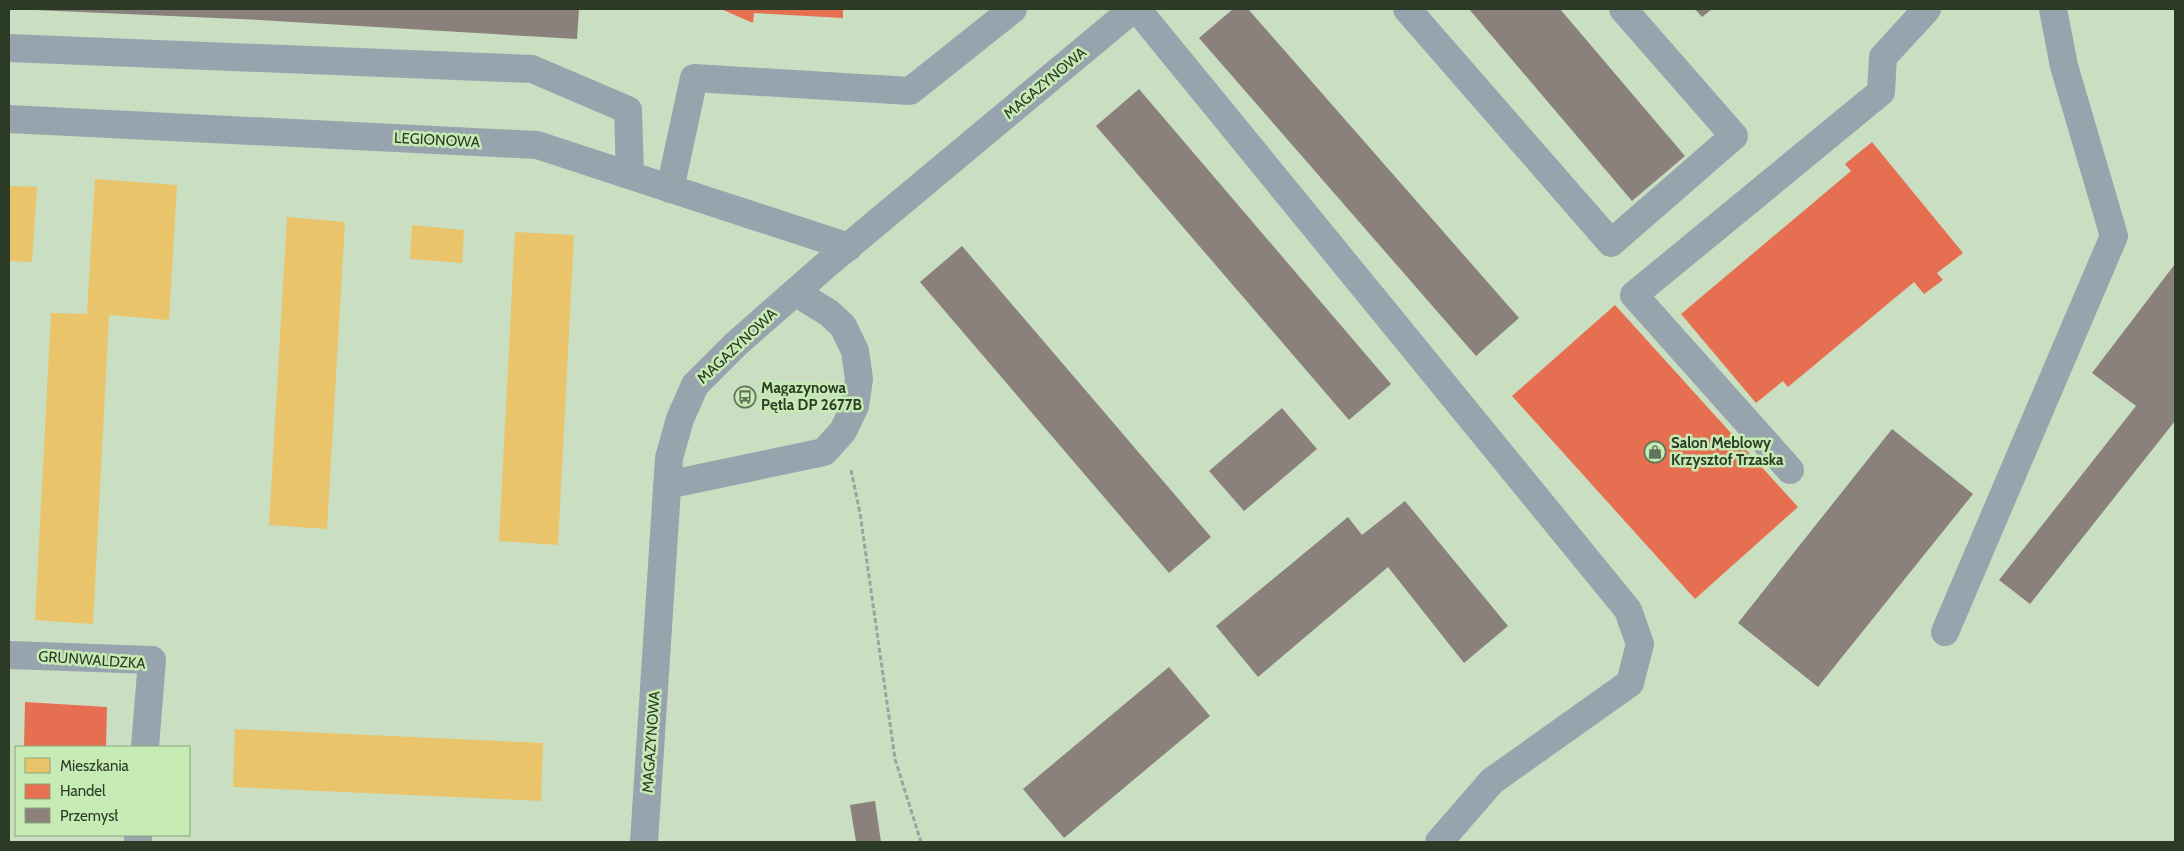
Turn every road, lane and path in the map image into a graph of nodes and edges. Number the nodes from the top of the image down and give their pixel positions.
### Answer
1 (1013, 9) edge
2 (1133, 9) edge
3 (1137, 9) edge
4 (1407, 9) edge
5 (1623, 9) edge
6 (1927, 9) edge
7 (2054, 9) edge
8 (9, 48) edge
9 (9, 119) edge
10 (630, 175) junction
11 (670, 189) junction
12 (849, 248) junction
13 (795, 292) junction
14 (843, 431) junction
15 (1790, 470) dead end
16 (667, 485) junction
17 (1945, 632) dead end
18 (9, 654) edge
19 (145, 746) edge
20 (644, 842) edge
21 (921, 842) edge
22 (1439, 842) edge

1 - 11 street
2 - 12 street, MAGAZYNOWA
3 - 22 street
4 - 5 street
6 - 15 street
7 - 17 street
8 - 10 street
9 - 10 street, LEGIONOWA
10 - 11 street, LEGIONOWA
11 - 12 street, LEGIONOWA
12 - 13 street, MAGAZYNOWA
13 - 14 street
13 - 16 street, MAGAZYNOWA
14 - 16 street
14 - 21 path
16 - 20 street, MAGAZYNOWA
18 - 19 street, GRUNWALDZKA

